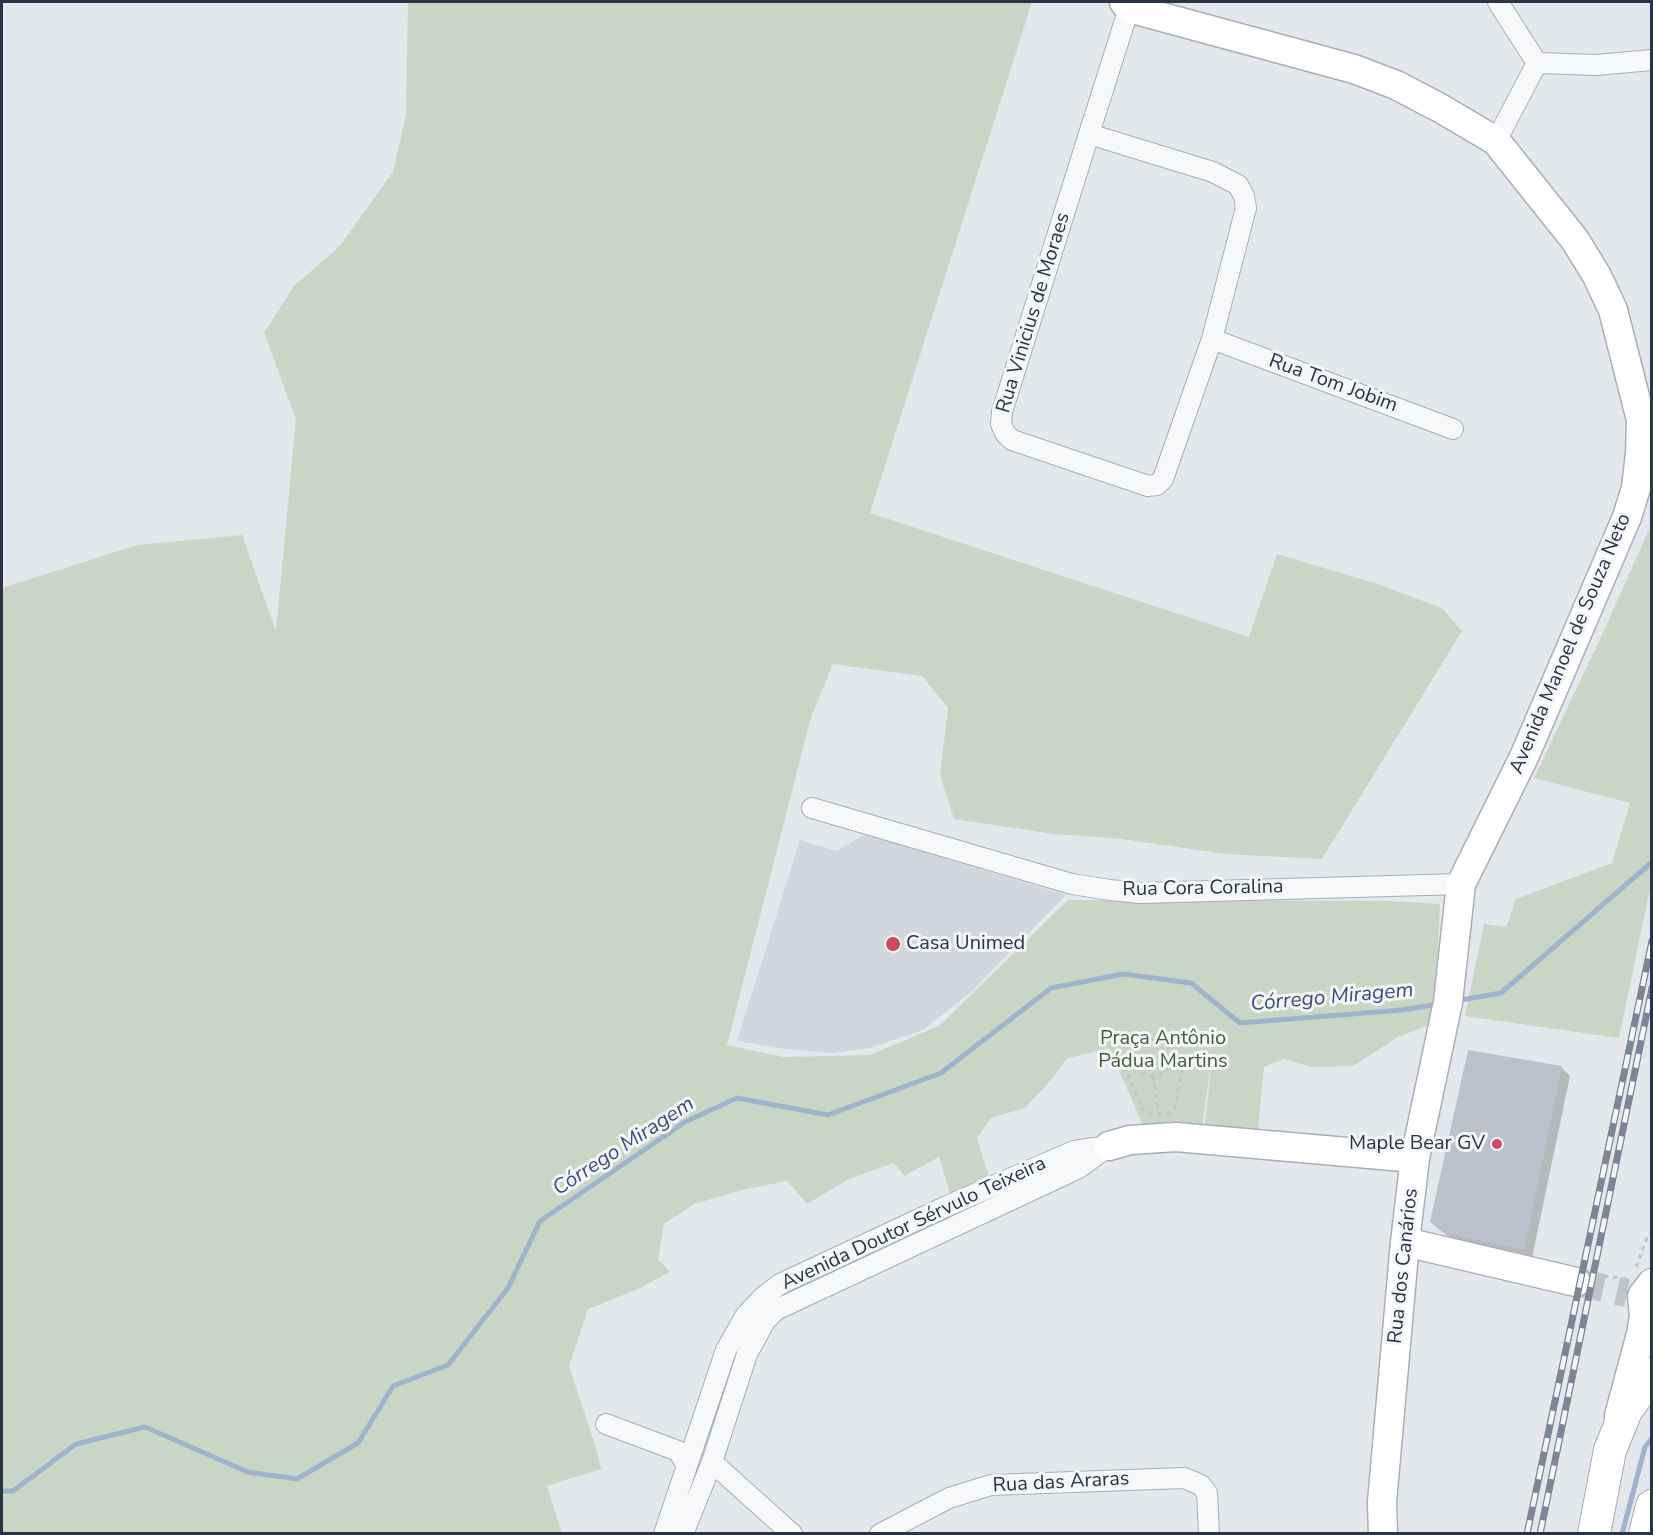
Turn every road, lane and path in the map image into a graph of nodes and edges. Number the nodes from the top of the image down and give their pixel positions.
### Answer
1 (1498, 2) edge
2 (1126, 5) edge
3 (1652, 60) edge
4 (1537, 63) junction
5 (1089, 134) junction
6 (1496, 141) junction
7 (1212, 339) junction
8 (1453, 429) dead end
9 (812, 808) dead end
10 (1461, 884) junction
11 (1448, 1002) joint
12 (1136, 1062) junction
13 (1170, 1063) junction
14 (1153, 1076) junction
15 (1161, 1126) junction
16 (1109, 1146) joint
17 (1415, 1158) junction
18 (1652, 1231) edge
19 (1405, 1242) junction
20 (1604, 1276) dead end
21 (1576, 1282) tunnel mouth
22 (1640, 1291) edge
23 (758, 1316) junction
24 (1652, 1374) edge
25 (606, 1424) dead end
26 (1610, 1450) junction
27 (686, 1454) junction
28 (712, 1462) junction
29 (1652, 1506) edge
30 (664, 1533) edge
31 (683, 1533) edge
32 (792, 1533) edge
33 (880, 1533) edge
34 (1209, 1533) edge
35 (1383, 1533) edge
36 (1594, 1533) edge
37 (1645, 1533) edge

1 - 4 street
2 - 5 street, Rua Vinicius de Moraes
2 - 6 street, Avenida Manoel de Souza Neto
3 - 4 street
4 - 6 street
5 - 7 street, Rua Vinicius de Moraes
5 - 7 street, Rua Vinicius de Moraes
6 - 10 street, Avenida Manoel de Souza Neto
7 - 8 street, Rua Tom Jobim
9 - 10 street, Rua Cora Coralina
10 - 11 street, Avenida Manoel de Souza Neto
11 - 17 street, Rua dos Canários
12 - 13 path
12 - 14 path
12 - 15 path
13 - 14 path
13 - 15 path
14 - 15 path
15 - 16 street, Avenida Doutor Sérvulo Teixeira
15 - 17 street, Avenida Doutor Sérvulo Teixeira
16 - 23 street, Avenida Doutor Sérvulo Teixeira
17 - 19 street, Rua dos Canários
18 - 20 path
19 - 21 street
19 - 35 street, Rua dos Canários
22 - 26 street
23 - 27 street, Avenida Doutor Sérvulo Teixeira
23 - 28 street, Avenida Doutor Sérvulo Teixeira
24 - 26 main road
25 - 27 street
26 - 36 main road
27 - 30 street, Avenida Doutor Sérvulo Teixeira
28 - 31 street, Avenida Doutor Sérvulo Teixeira
28 - 32 street
29 - 37 main road
33 - 34 street, Rua das Araras

